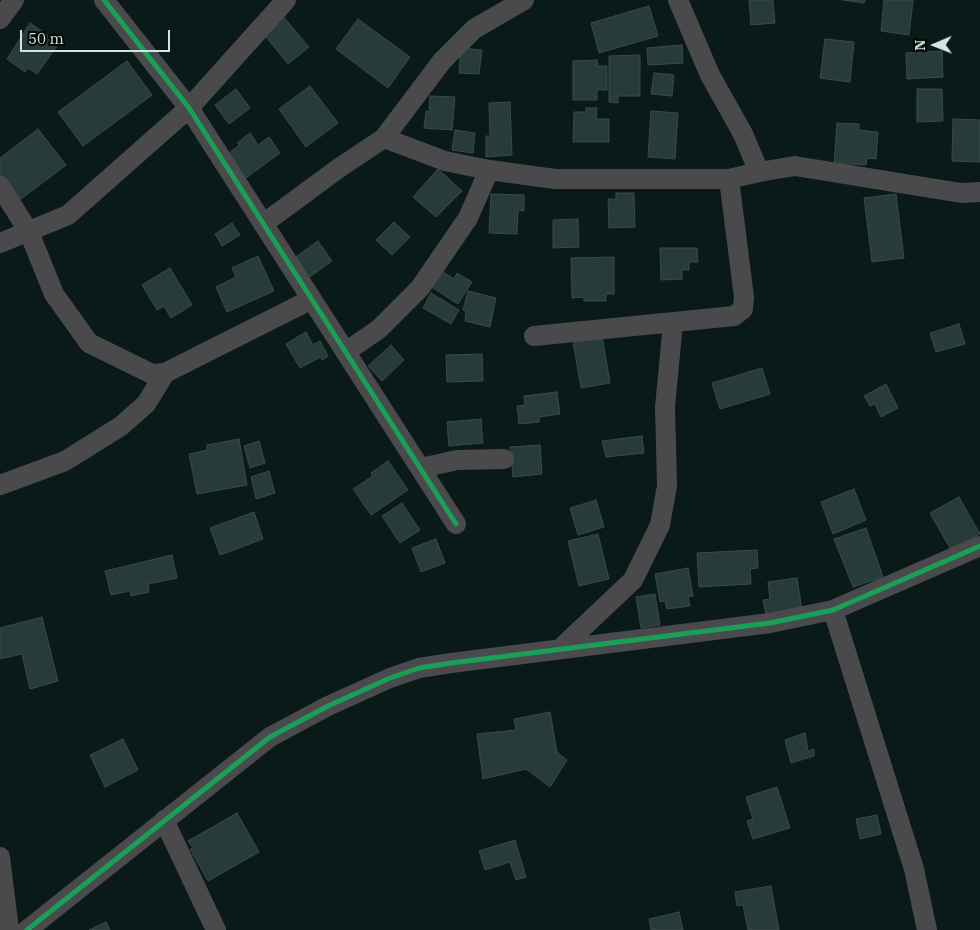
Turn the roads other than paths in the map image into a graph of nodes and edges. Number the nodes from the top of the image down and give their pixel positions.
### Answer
1 (14, 0) edge
2 (104, 0) edge
3 (286, 0) edge
4 (524, 0) edge
5 (678, 0) edge
6 (0, 19) edge
7 (189, 108) junction
8 (384, 138) junction
9 (489, 170) junction
10 (759, 172) junction
11 (729, 179) junction
12 (0, 186) edge
13 (980, 192) edge
14 (263, 224) junction
15 (29, 232) junction
16 (0, 243) edge
17 (312, 299) junction
18 (673, 323) junction
19 (534, 336) dead end
20 (347, 351) junction
21 (165, 373) junction
22 (504, 459) dead end
23 (421, 468) junction
24 (0, 485) edge
25 (456, 524) dead end
26 (980, 546) edge
27 (833, 610) junction
28 (560, 649) junction
29 (164, 820) junction
30 (0, 857) edge
31 (9, 930) edge
32 (27, 930) edge
33 (216, 930) edge
34 (928, 930) edge

1 - 6 street
2 - 7 street
3 - 7 street
4 - 8 street
5 - 10 street
7 - 14 street
7 - 15 street
8 - 9 street
8 - 14 street
9 - 11 street
9 - 20 street
10 - 11 street
10 - 13 street
11 - 18 street
12 - 15 street
14 - 17 street
15 - 16 street
15 - 21 street
17 - 20 street
17 - 21 street
18 - 19 street
18 - 28 street
20 - 23 street
21 - 24 street
22 - 23 street
23 - 25 street
26 - 27 street
27 - 28 street
27 - 34 street
28 - 29 street
29 - 32 street
29 - 33 street
30 - 31 street

